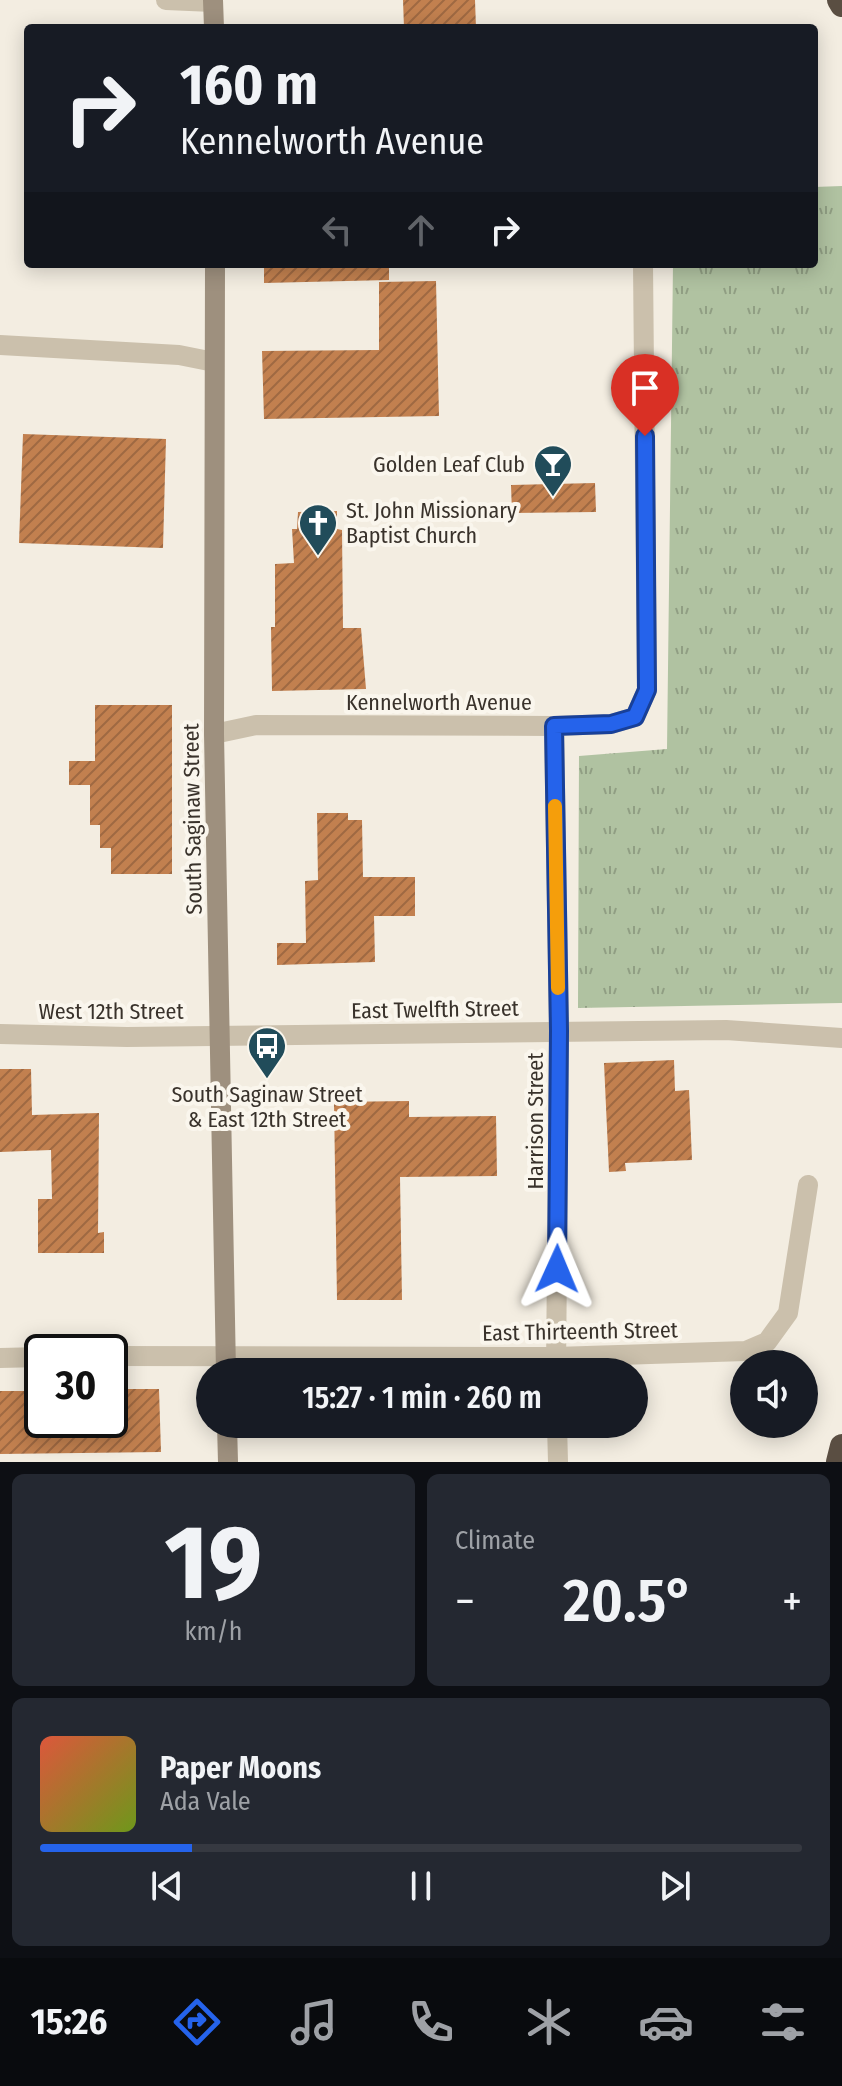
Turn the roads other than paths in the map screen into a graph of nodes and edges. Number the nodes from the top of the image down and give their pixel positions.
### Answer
1 (166, 0) edge
2 (213, 1) edge
3 (214, 24) edge
4 (215, 268) edge
5 (643, 268) edge
6 (0, 345) edge
7 (214, 362) junction
8 (554, 726) junction
9 (214, 734) junction
10 (559, 1031) junction
11 (0, 1034) edge
12 (221, 1035) junction
13 (842, 1038) edge
14 (808, 1185) dead end
15 (24, 1357) edge
16 (128, 1357) edge
17 (0, 1358) edge
18 (226, 1358) edge
19 (555, 1358) edge
20 (643, 1358) edge
21 (196, 1362) edge
22 (227, 1438) edge
23 (557, 1438) edge
24 (842, 1446) edge
25 (228, 1462) edge
26 (558, 1462) edge
27 (838, 1462) edge

1 - 2 street
2 - 3 main road
4 - 7 main road, South Saginaw Street
5 - 8 street, Kennelworth Avenue
6 - 7 street
7 - 9 main road, South Saginaw Street
8 - 9 street, Kennelworth Avenue
8 - 10 street, Harrison Street
9 - 12 main road, South Saginaw Street
10 - 12 street, East Twelfth Street
10 - 13 street, East Twelfth Street
10 - 19 street, Harrison Street
11 - 12 street, West 12th Street
12 - 18 main road, South Saginaw Street
14 - 20 street, East Thirteenth Street
15 - 17 street
16 - 21 street, East Thirteenth Street
22 - 25 main road
23 - 26 street
24 - 27 highway

